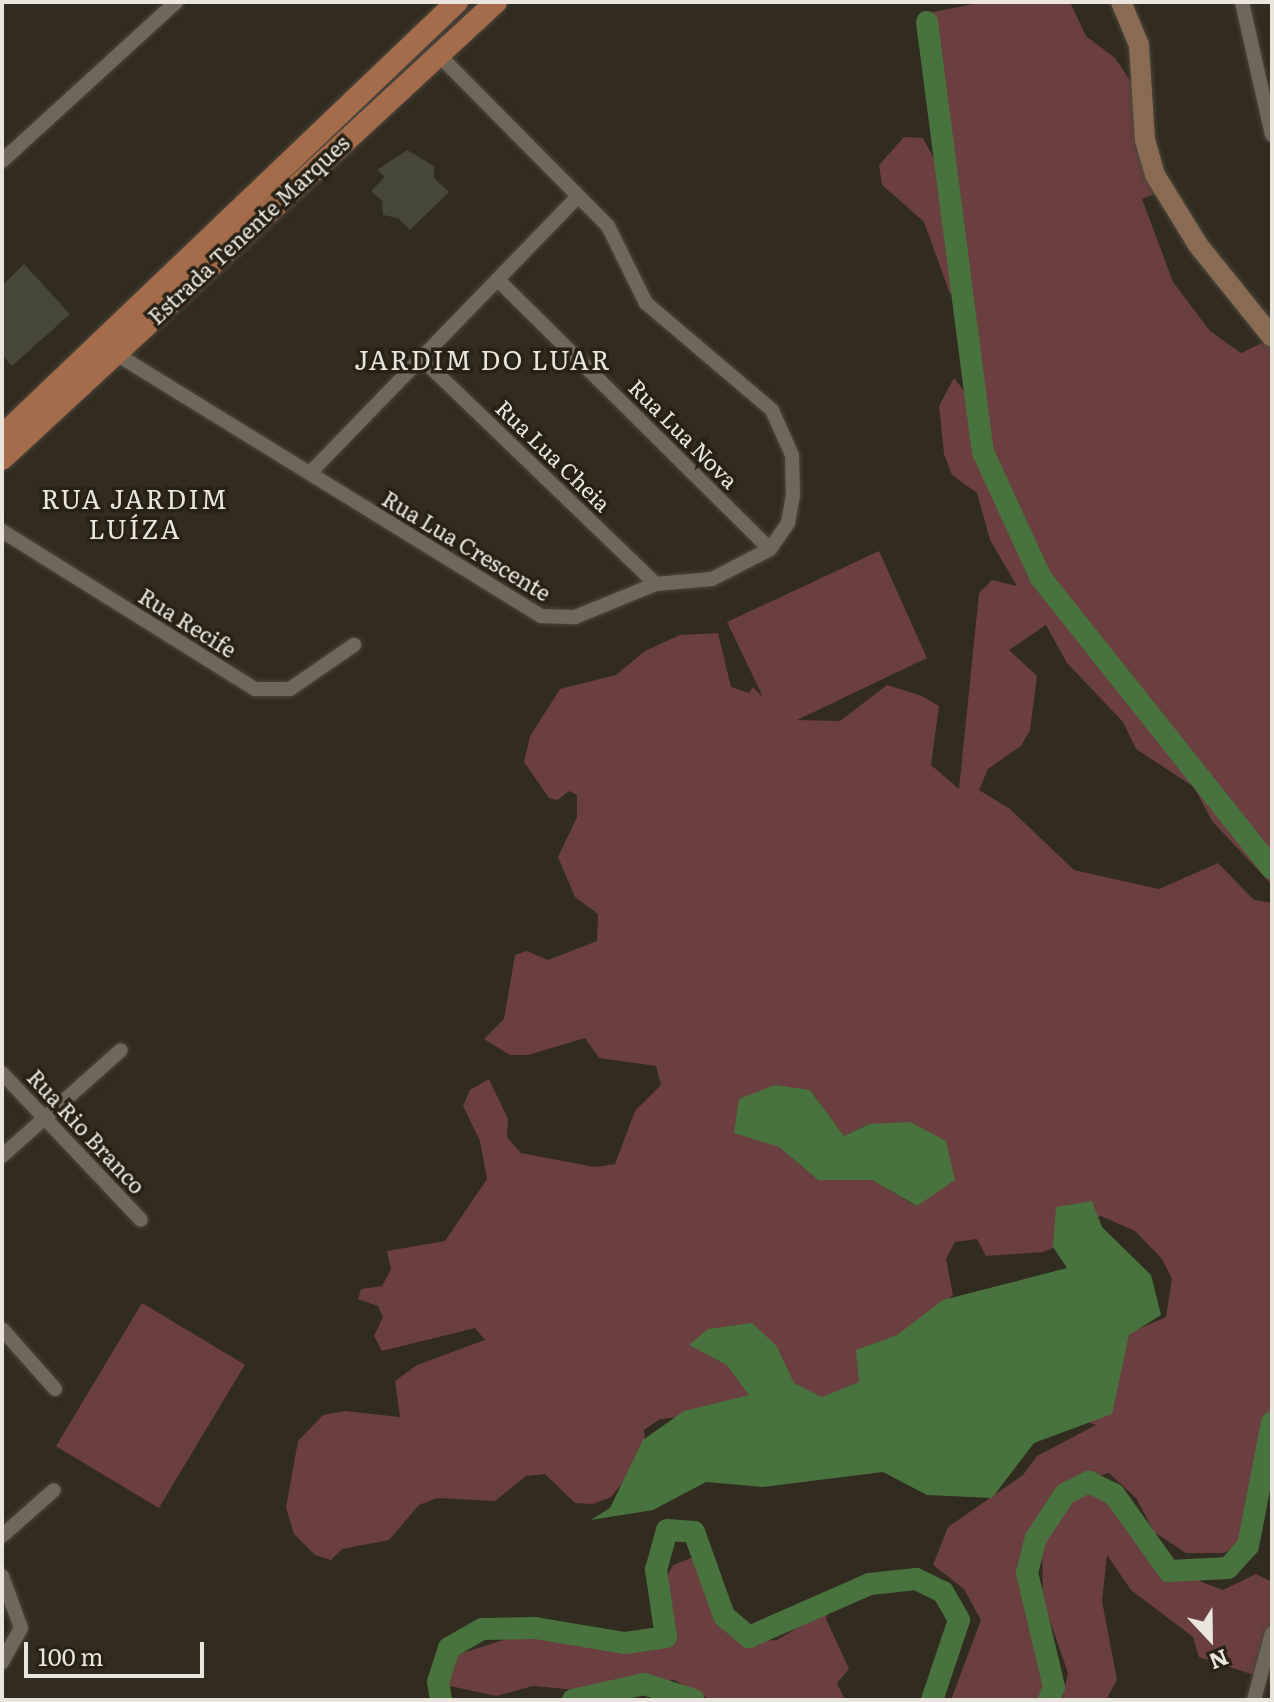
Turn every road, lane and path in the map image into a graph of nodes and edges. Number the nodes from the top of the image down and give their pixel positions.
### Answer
1 (176, 2) edge
2 (457, 2) edge
3 (496, 2) edge
4 (1121, 2) edge
5 (1242, 2) edge
6 (438, 54) junction
7 (1272, 135) edge
8 (2, 161) edge
9 (577, 197) junction
10 (499, 281) junction
11 (1251, 314) junction
12 (1272, 317) edge
13 (1272, 337) edge
14 (113, 352) junction
15 (421, 358) junction
16 (2, 436) edge
17 (2, 459) edge
18 (310, 473) junction
19 (2, 531) edge
20 (770, 549) junction
21 (656, 584) junction
22 (354, 645) dead end
23 (121, 1050) dead end
24 (2, 1073) edge
25 (43, 1117) junction
26 (2, 1156) edge
27 (141, 1220) dead end
28 (2, 1329) edge
29 (55, 1389) dead end
30 (54, 1490) dead end
31 (2, 1536) edge
32 (2, 1576) edge
33 (1272, 1633) edge
34 (2, 1662) edge
35 (1254, 1700) edge

1 - 8 street
2 - 16 main road, Estrada Tenente Marques
3 - 6 main road, Estrada Tenente Marques
4 - 11 street
5 - 7 street
6 - 9 street
6 - 14 main road, Estrada Tenente Marques
9 - 10 street
9 - 20 street
10 - 15 street
10 - 20 street, Rua Lua Nova
11 - 12 street
11 - 13 street
14 - 17 main road, Estrada Tenente Marques
14 - 18 street, Rua Lua Crescente
15 - 18 street
15 - 21 street, Rua Lua Cheia
18 - 21 street, Rua Lua Crescente
19 - 22 street, Rua Recife
20 - 21 street, Rua Lua Crescente
23 - 25 street
24 - 25 street, Rua Rio Branco
25 - 26 street
25 - 27 street, Rua Rio Branco
28 - 29 street
30 - 31 street
32 - 34 street
33 - 35 street

